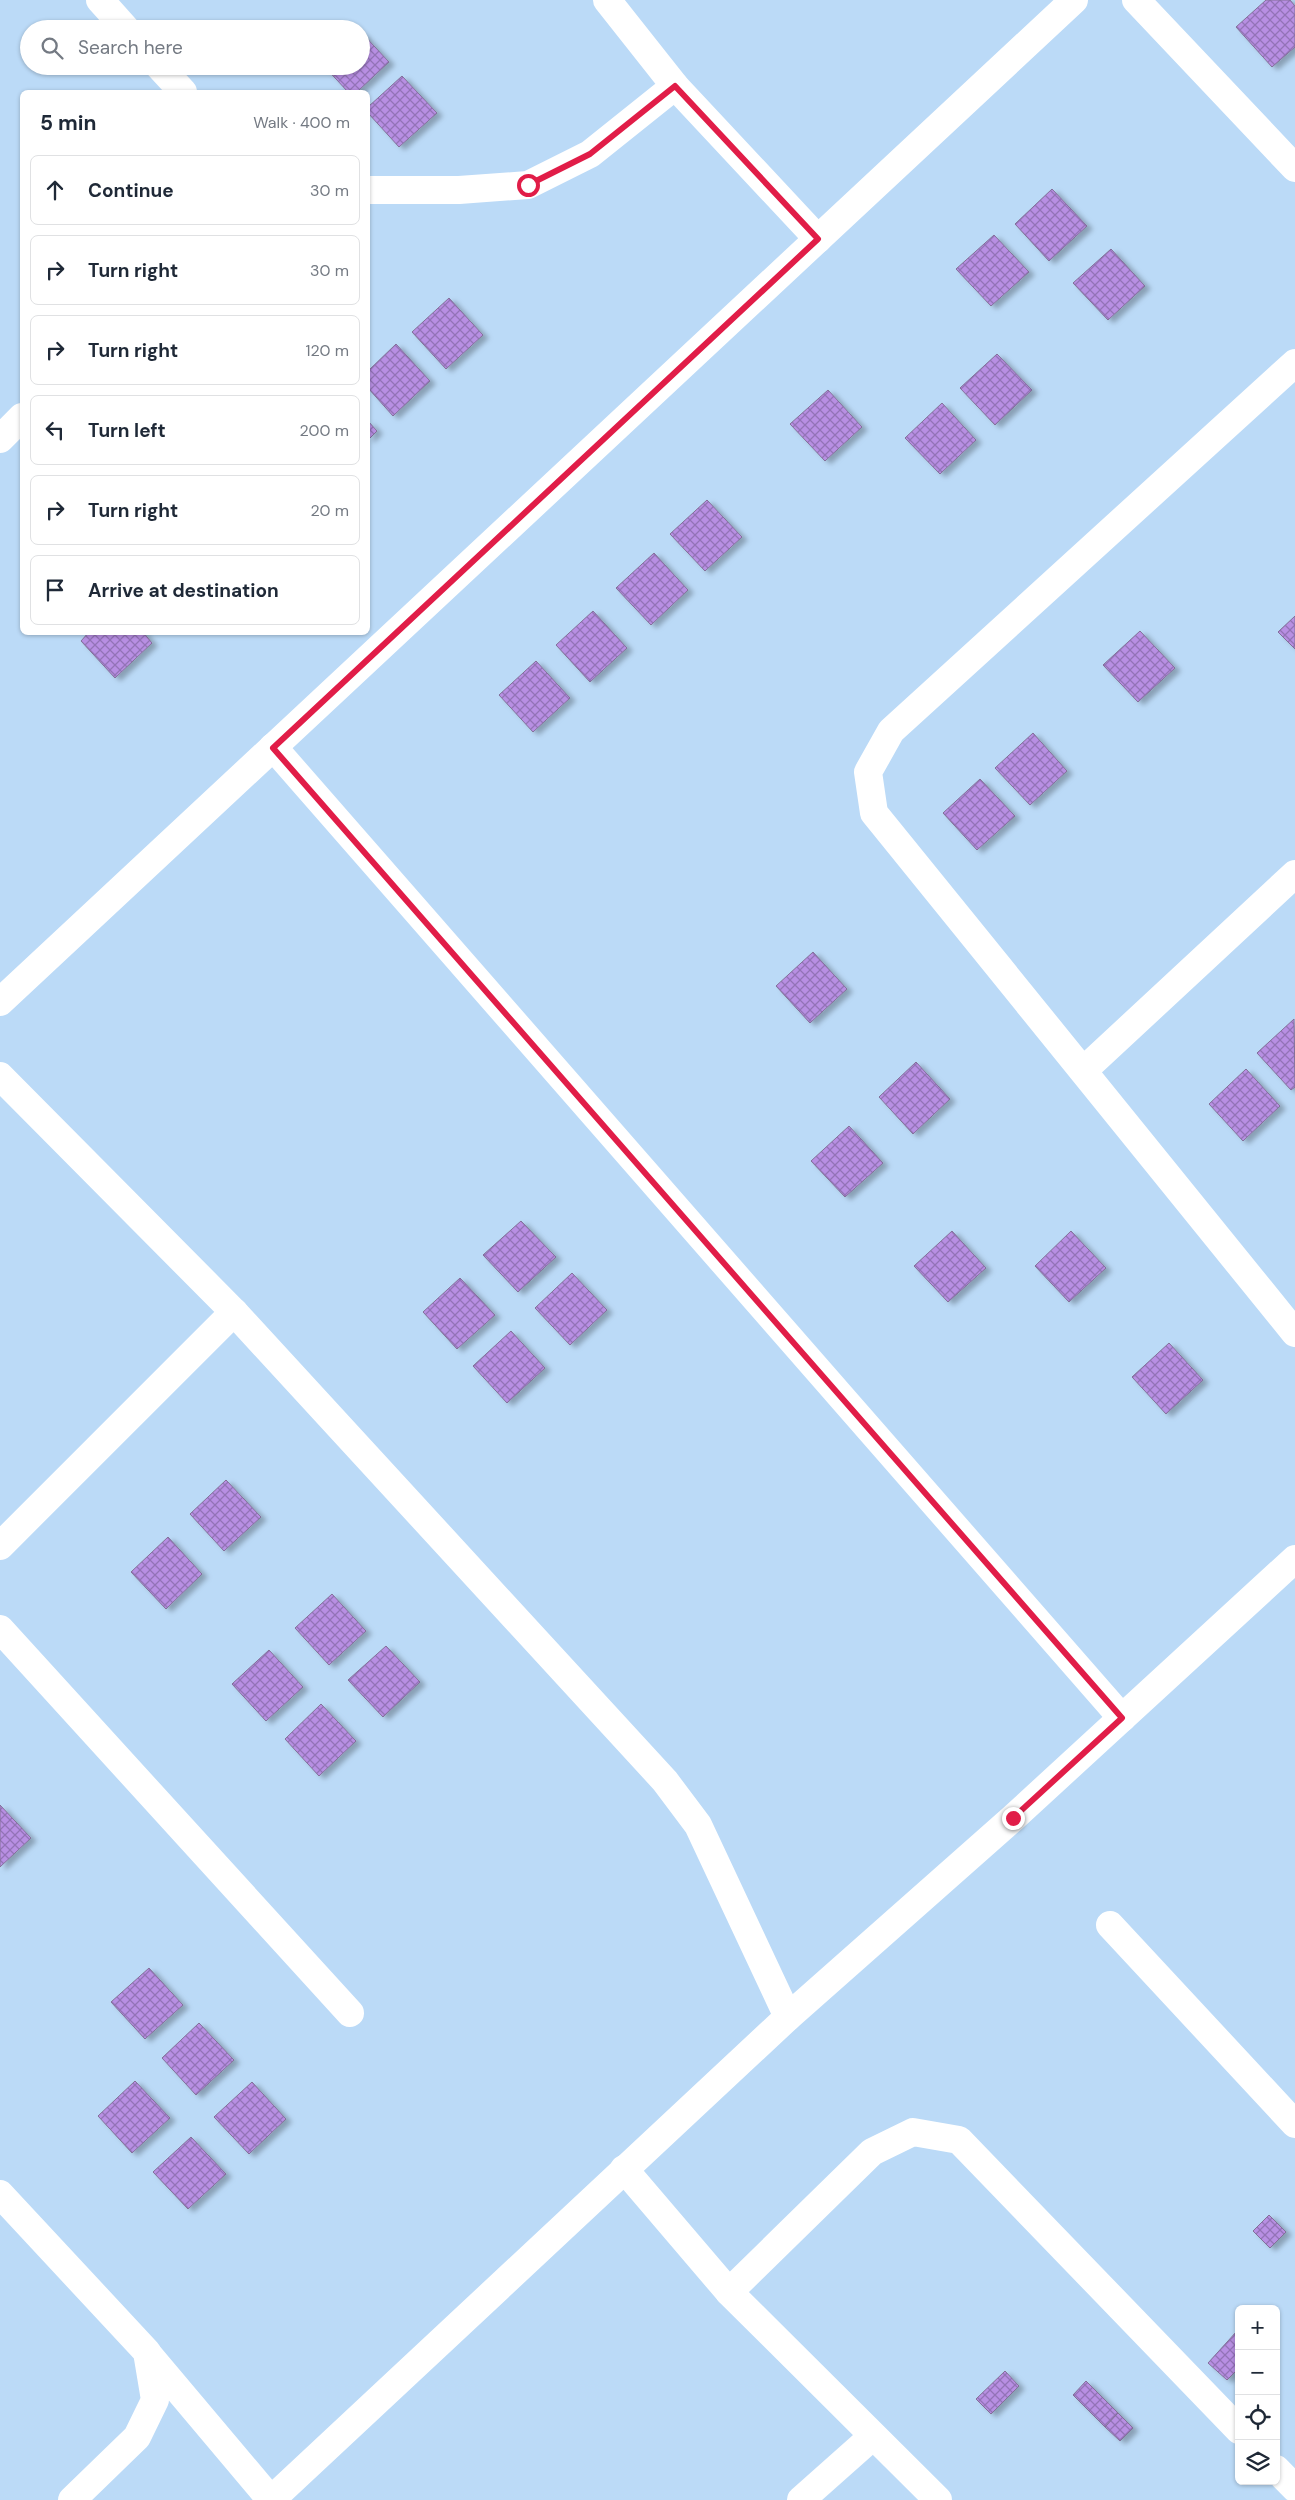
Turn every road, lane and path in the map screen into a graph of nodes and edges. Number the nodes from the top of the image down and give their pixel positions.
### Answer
1 (100, 0) edge
2 (607, 0) edge
3 (1074, 0) edge
4 (1136, 0) edge
5 (118, 20) edge
6 (167, 75) edge
7 (675, 86) junction
8 (181, 90) edge
9 (1295, 168) edge
10 (370, 190) edge
11 (818, 239) junction
12 (1295, 363) edge
13 (20, 418) edge
14 (0, 439) edge
15 (273, 748) junction
16 (1295, 874) edge
17 (0, 1002) edge
18 (1084, 1070) junction
19 (0, 1076) edge
20 (234, 1312) junction
21 (1295, 1333) edge
22 (0, 1546) edge
23 (1295, 1559) edge
24 (0, 1629) edge
25 (1122, 1718) junction
26 (1110, 1925) dead end
27 (350, 2013) dead end
28 (788, 2017) junction
29 (1295, 2124) edge
30 (624, 2169) junction
31 (0, 2194) edge
32 (729, 2292) junction
33 (147, 2352) junction
34 (1235, 2426) edge
35 (873, 2436) junction
36 (1280, 2473) edge
37 (1295, 2488) edge
38 (72, 2500) edge
39 (271, 2500) edge
40 (801, 2500) edge
41 (938, 2500) edge

1 - 5 street
2 - 7 street
3 - 11 street
4 - 9 street
6 - 8 street
7 - 10 street
7 - 11 street
11 - 15 street
12 - 18 street
13 - 14 street
15 - 17 street
15 - 25 street
16 - 18 street
18 - 21 street
19 - 20 street
20 - 22 street
20 - 28 street
23 - 25 street
24 - 27 street
25 - 28 street
26 - 29 street
28 - 30 street
30 - 32 street
30 - 39 street
31 - 33 street
32 - 34 street
32 - 35 street
33 - 38 street
33 - 39 street
35 - 40 street
35 - 41 street
36 - 37 street

